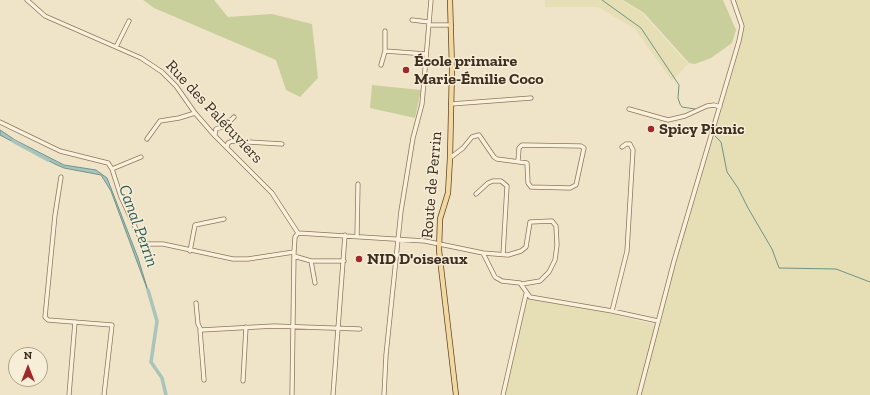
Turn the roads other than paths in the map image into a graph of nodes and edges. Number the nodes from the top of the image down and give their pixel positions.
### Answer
1 (27, 0) edge
2 (431, 0) edge
3 (450, 0) edge
4 (733, 0) edge
5 (412, 20) dead end
6 (128, 21) dead end
7 (429, 23) junction
8 (451, 25) junction
9 (384, 31) dead end
10 (116, 46) junction
11 (385, 51) junction
12 (426, 54) junction
13 (381, 64) dead end
14 (531, 98) dead end
15 (451, 104) junction
16 (720, 107) junction
17 (629, 109) dead end
18 (195, 113) junction
19 (234, 117) dead end
20 (0, 122) edge
21 (215, 136) junction
22 (147, 139) dead end
23 (282, 144) dead end
24 (227, 147) junction
25 (622, 148) dead end
26 (141, 157) dead end
27 (450, 158) junction
28 (518, 161) junction
29 (112, 169) junction
30 (61, 177) dead end
31 (358, 184) dead end
32 (476, 194) dead end
33 (224, 219) dead end
34 (298, 233) junction
35 (345, 235) junction
36 (357, 236) junction
37 (398, 239) junction
38 (439, 244) junction
39 (190, 251) junction
40 (483, 253) junction
41 (294, 254) junction
42 (503, 255) junction
43 (311, 261) junction
44 (344, 261) junction
45 (315, 283) dead end
46 (522, 284) junction
47 (526, 294) junction
48 (196, 303) dead end
49 (612, 311) junction
50 (658, 321) junction
51 (75, 322) junction
52 (246, 327) junction
53 (292, 327) junction
54 (338, 329) junction
55 (360, 329) dead end
56 (200, 330) junction
57 (204, 380) dead end
58 (243, 381) dead end
59 (69, 395) edge
60 (104, 395) edge
61 (292, 395) edge
62 (333, 395) edge
63 (384, 395) edge
64 (456, 395) edge
65 (503, 395) edge
66 (640, 395) edge

1 - 10 street, Rue des Palétuviers
2 - 7 street
3 - 8 main road, Route de Perrin
4 - 16 street
5 - 7 street
6 - 10 street
7 - 8 street
7 - 12 street
8 - 15 main road, Route de Perrin
9 - 11 street
10 - 18 street, Rue des Palétuviers
11 - 12 street
11 - 13 street
12 - 37 street
14 - 15 street
15 - 27 main road, Route de Perrin
16 - 17 street
16 - 50 street
18 - 21 street, Rue des Palétuviers
18 - 22 street
19 - 21 street
20 - 29 street
21 - 24 street, Rue des Palétuviers
23 - 24 street
24 - 34 street, Rue des Palétuviers
25 - 49 street
26 - 29 street
27 - 28 street
27 - 38 main road, Route de Perrin
28 - 28 street
29 - 39 street
30 - 51 street
31 - 36 street
32 - 42 street
33 - 39 street
34 - 35 street
34 - 41 street
35 - 36 street
35 - 44 street
36 - 37 street
37 - 38 street
37 - 63 street
38 - 40 street
38 - 64 main road, Route de Perrin
39 - 41 street
40 - 42 street
40 - 46 street
41 - 43 street
41 - 53 street
42 - 46 street
43 - 44 street
43 - 45 street
44 - 54 street
46 - 47 street
47 - 49 street
47 - 65 street
48 - 56 street
49 - 50 street
50 - 66 street
51 - 59 street
51 - 60 street
52 - 53 street
52 - 56 street
52 - 58 street
53 - 54 street
53 - 61 street
54 - 55 street
54 - 62 street
56 - 57 street

